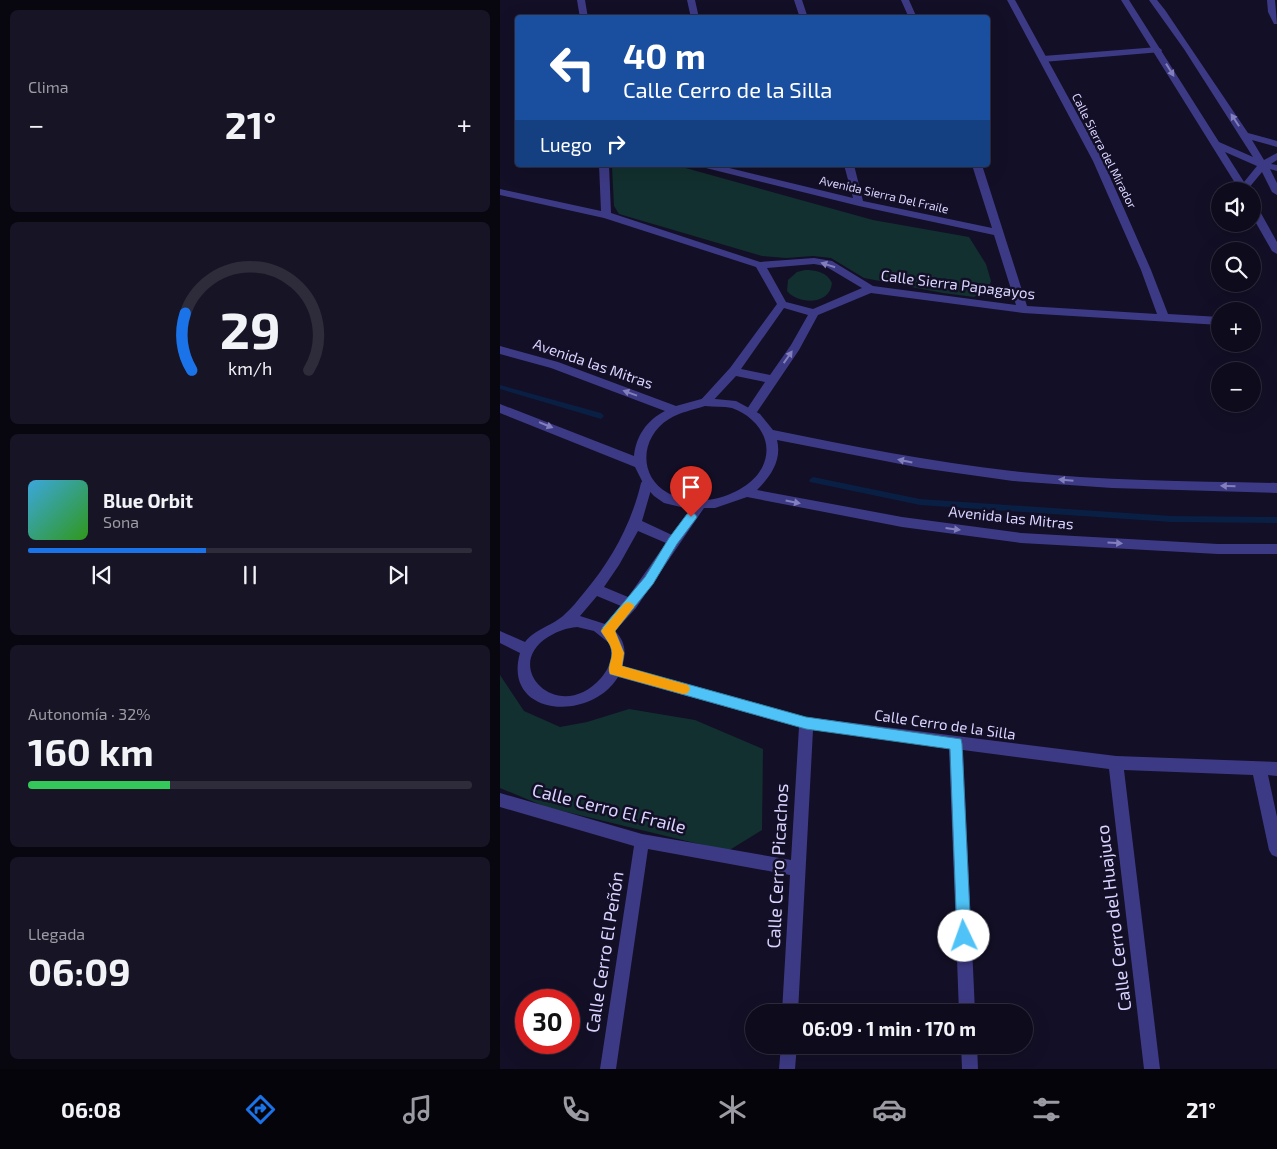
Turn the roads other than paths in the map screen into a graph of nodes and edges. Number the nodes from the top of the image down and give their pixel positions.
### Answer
1 (582, 0) edge
2 (691, 0) edge
3 (798, 0) edge
4 (905, 0) edge
5 (1010, 0) edge
6 (1124, 0) edge
7 (1153, 0) edge
8 (1271, 0) edge
9 (584, 15) edge
10 (695, 15) edge
11 (803, 15) edge
12 (912, 15) edge
13 (1277, 22) edge
14 (1158, 50) junction
15 (1043, 59) junction
16 (1244, 135) junction
17 (1216, 144) junction
18 (1277, 144) edge
19 (1277, 156) edge
20 (1263, 165) junction
21 (604, 167) edge
22 (722, 167) edge
23 (850, 167) edge
24 (978, 167) edge
25 (1277, 168) edge
26 (1239, 182) edge
27 (1250, 182) edge
28 (500, 192) edge
29 (1277, 192) edge
30 (859, 203) junction
31 (606, 215) junction
32 (1261, 222) edge
33 (1000, 233) junction
34 (1277, 251) edge
35 (760, 265) junction
36 (870, 290) junction
37 (782, 304) junction
38 (1023, 309) junction
39 (814, 313) junction
40 (1164, 318) junction
41 (1211, 320) edge
42 (500, 350) edge
43 (734, 371) junction
44 (772, 380) junction
45 (705, 402) junction
46 (500, 408) edge
47 (676, 410) junction
48 (751, 412) junction
49 (771, 434) junction
50 (638, 463) junction
51 (647, 483) junction
52 (1277, 488) edge
53 (745, 492) junction
54 (700, 505) junction
55 (635, 524) junction
56 (673, 541) junction
57 (1277, 549) edge
58 (595, 589) junction
59 (631, 604) junction
60 (566, 622) junction
61 (607, 631) junction
62 (500, 637) edge
63 (528, 650) junction
64 (615, 670) junction
65 (806, 723) junction
66 (956, 744) junction
67 (1116, 763) junction
68 (1259, 769) junction
69 (1277, 769) edge
70 (500, 801) edge
71 (642, 842) junction
72 (1277, 850) edge
73 (797, 869) junction
74 (790, 1004) edge
75 (967, 1004) edge
76 (788, 1054) edge
77 (969, 1054) edge
78 (608, 1069) edge
79 (787, 1069) edge
80 (970, 1069) edge
81 (1152, 1069) edge

1 - 9 street
2 - 10 street
3 - 11 street
4 - 12 street
5 - 15 street, Calle Sierra del Mirador
6 - 14 street
16 -> 7 street
8 - 13 street
14 - 15 street
14 -> 17 street
15 - 40 street, Calle Sierra del Mirador
16 - 18 street
16 - 20 street
17 - 20 street
17 - 26 street
19 - 20 street
20 - 25 street
20 - 27 street
20 - 29 street
21 - 31 street
22 - 30 street, Avenida Sierra Del Fraile
23 - 30 street
24 - 33 street
28 - 31 street, Calle Sierra Papagayos
30 - 33 street, Avenida Sierra Del Fraile
31 - 35 street, Calle Sierra Papagayos
32 - 34 street
33 - 38 street
36 -> 35 street, Calle Sierra Papagayos
35 - 37 street
36 - 38 street, Calle Sierra Papagayos
36 - 39 street
37 - 39 street
37 - 43 street
38 - 40 street, Calle Sierra Papagayos
44 -> 39 street
40 - 41 street, Calle Sierra Papagayos
47 -> 42 street, Avenida las Mitras
43 - 44 street
43 - 45 street
44 - 48 street
45 - 47 street
45 - 48 street
46 -> 50 street
47 - 50 street
48 - 49 street
52 -> 49 street
49 - 53 street
50 - 51 street
51 - 54 street
51 - 55 street
53 - 54 street
53 -> 57 street, Avenida las Mitras
54 - 56 street
55 - 56 street
55 - 58 street
56 - 59 street
58 - 59 street
58 - 60 street
59 - 61 street
60 - 61 street
60 - 63 street
61 - 64 street
62 - 63 street
63 - 64 street
64 - 65 street, Calle Cerro de la Silla
65 - 66 street, Calle Cerro de la Silla
65 - 73 street, Calle Cerro Picachos
66 - 67 street, Calle Cerro de la Silla
66 - 75 street
67 - 68 street, Calle Cerro de la Silla
67 - 81 street, Calle Cerro del Huajuco
68 - 69 street, Calle Cerro de la Silla
68 - 72 street
70 - 71 street, Calle Cerro El Fraile
71 - 73 street, Calle Cerro El Fraile
71 - 78 street, Calle Cerro El Peñón
73 - 74 street, Calle Cerro Picachos
76 - 79 street
77 - 80 street

